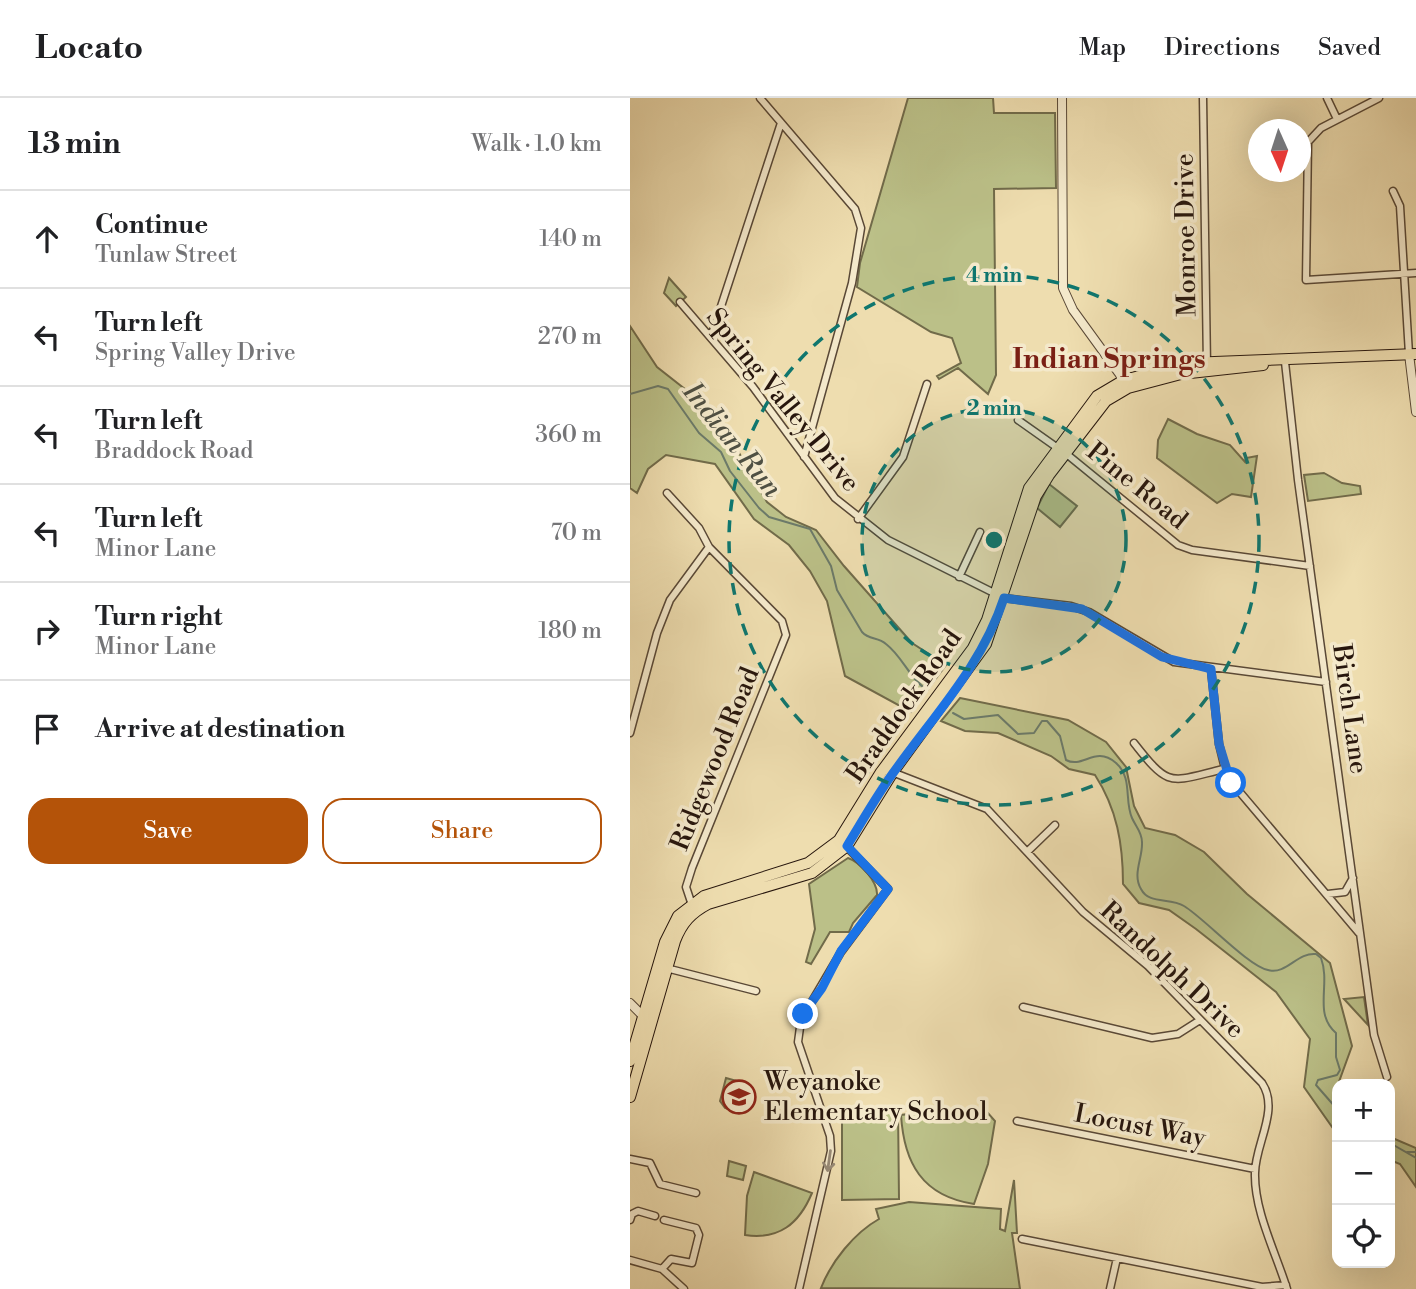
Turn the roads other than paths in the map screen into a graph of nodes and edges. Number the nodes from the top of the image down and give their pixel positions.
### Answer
1 (760, 98) edge
2 (1062, 98) edge
3 (1203, 98) edge
4 (1327, 98) edge
5 (1379, 98) edge
6 (1337, 119) junction
7 (781, 123) junction
8 (1393, 191) dead end
9 (1416, 273) edge
10 (1404, 274) junction
11 (680, 302) dead end
12 (710, 337) junction
13 (1413, 354) edge
14 (1286, 362) junction
15 (1208, 366) junction
16 (927, 384) dead end
17 (1126, 384) junction
18 (1416, 412) edge
19 (1018, 420) dead end
20 (1061, 450) junction
21 (804, 457) junction
22 (667, 493) dead end
23 (858, 519) junction
24 (980, 532) dead end
25 (709, 547) junction
26 (1310, 566) junction
27 (959, 577) junction
28 (999, 596) junction
29 (1211, 669) junction
30 (1326, 682) junction
31 (630, 733) edge
32 (1134, 743) dead end
33 (1224, 769) junction
34 (889, 770) junction
35 (1055, 825) dead end
36 (843, 843) junction
37 (1027, 852) junction
38 (1353, 877) junction
39 (1328, 894) junction
40 (693, 907) junction
41 (1361, 938) junction
42 (663, 967) junction
43 (756, 991) dead end
44 (630, 1003) edge
45 (1023, 1007) dead end
46 (647, 1020) junction
47 (1200, 1020) junction
48 (630, 1061) edge
49 (1387, 1077) dead end
50 (630, 1097) edge
51 (1017, 1121) dead end
52 (630, 1159) edge
53 (1255, 1169) junction
54 (696, 1193) dead end
55 (656, 1216) dead end
56 (630, 1220) edge
57 (664, 1220) dead end
58 (1022, 1239) dead end
59 (1117, 1258) junction
60 (630, 1261) edge
61 (662, 1269) junction
62 (1286, 1287) edge
63 (684, 1289) edge
64 (799, 1289) edge
65 (1110, 1289) edge

1 - 7 street
2 - 17 street
3 - 15 street, Monroe Drive
4 - 6 street
5 - 6 street
6 - 10 street
7 - 12 street
7 - 21 street
8 - 10 street
9 - 10 street
10 - 13 street
11 - 12 street, Spring Valley Drive
12 - 21 street, Spring Valley Drive
13 - 14 main road, Braddock Road
13 - 18 street
14 - 15 main road, Braddock Road
14 - 26 street, Birch Lane
15 - 17 main road, Braddock Road
16 - 23 street
17 - 20 main road, Braddock Road
19 - 20 street, Pine Road
20 - 26 street, Pine Road
20 - 28 main road, Braddock Road
21 - 23 street, Spring Valley Drive
22 - 25 street
23 - 27 street, Spring Valley Drive
24 - 27 street
25 - 31 street
25 - 40 street, Ridgewood Road
26 - 30 street, Birch Lane
27 - 28 street, Spring Valley Drive
28 - 29 street, Spring Valley Drive
28 - 34 main road, Braddock Road
29 - 30 street, Spring Valley Drive
29 - 33 street
30 - 38 street, Birch Lane
32 - 33 street
33 - 39 street
34 - 36 main road, Braddock Road
34 - 37 street, Randolph Drive
35 - 37 street
36 - 40 main road, Braddock Road
36 -> 64 street
37 - 47 street, Randolph Drive
38 - 39 street
38 - 41 street, Birch Lane
39 - 41 street
40 - 42 main road
41 - 49 street, Birch Lane
42 - 43 street
42 - 46 main road
44 - 46 street
45 - 47 street
46 - 48 main road
46 - 50 main road
47 - 53 street, Randolph Drive
51 - 53 street, Locust Way
52 - 54 street
53 - 62 street, Randolph Drive
55 - 56 street
57 - 61 street
58 - 59 street
59 - 62 street
59 - 65 street
60 - 61 street
61 - 63 street

